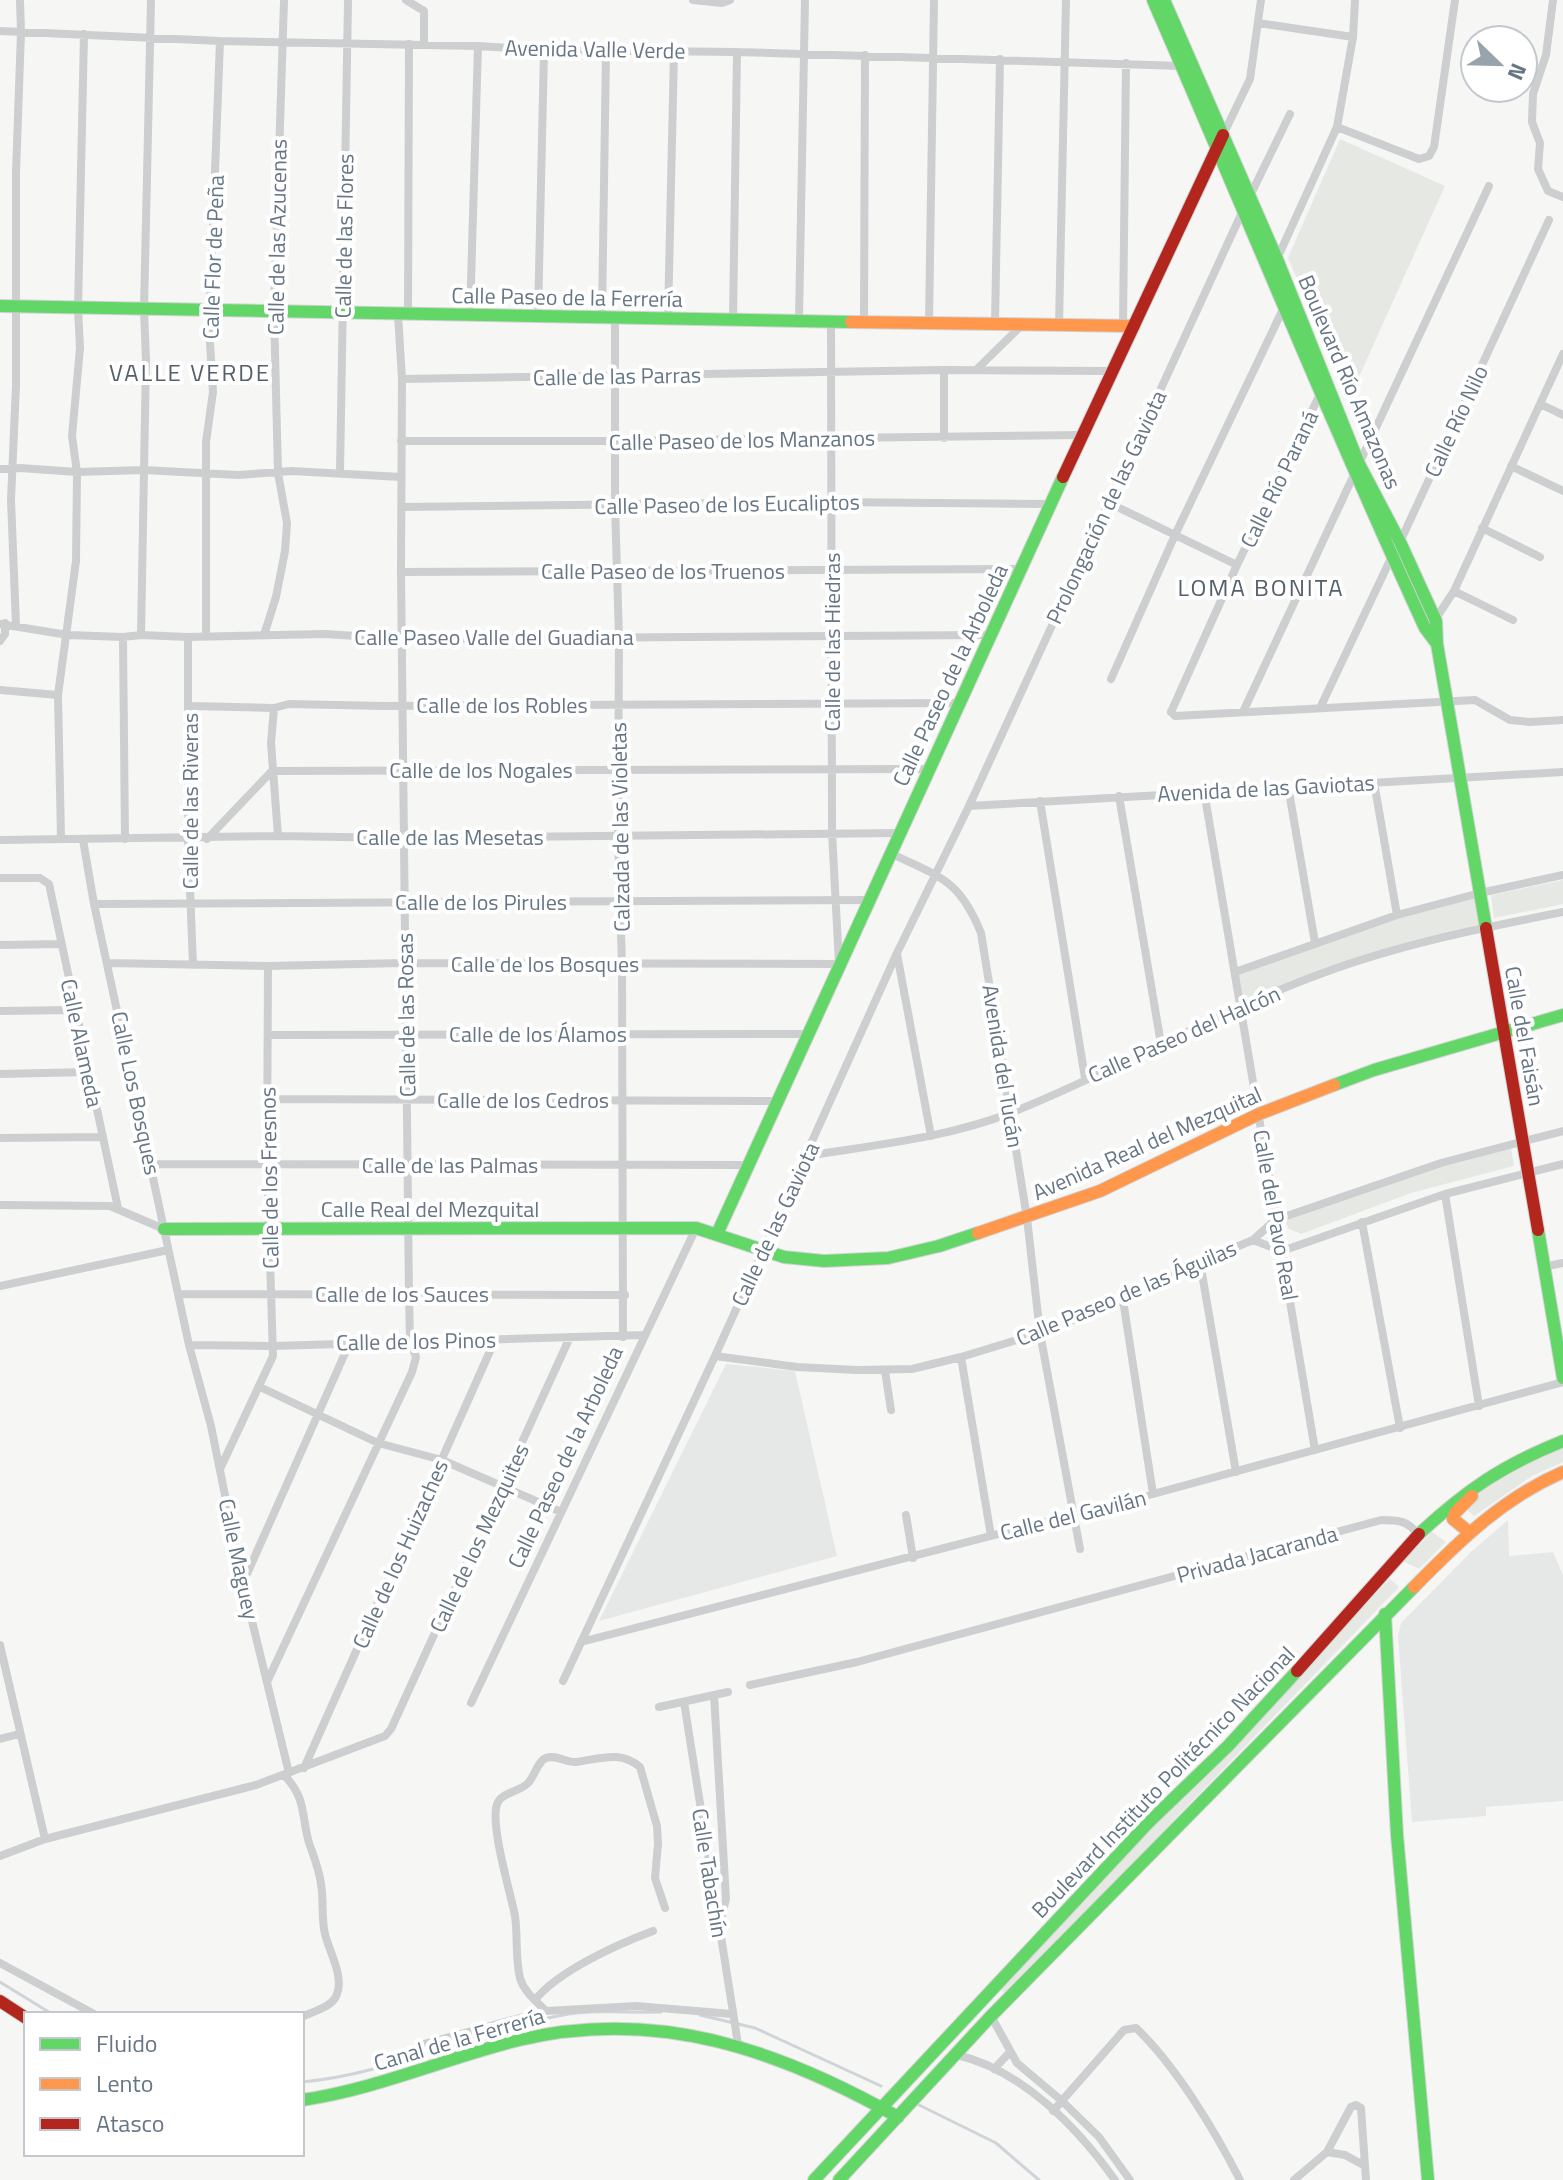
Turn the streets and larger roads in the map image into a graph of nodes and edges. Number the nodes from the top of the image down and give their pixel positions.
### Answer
1 (20, 0) edge
2 (151, 0) edge
3 (284, 0) edge
4 (348, 0) edge
5 (406, 0) edge
6 (693, 0) edge
7 (805, 0) edge
8 (934, 0) edge
9 (1066, 0) edge
10 (1153, 0) edge
11 (1164, 0) edge
12 (1261, 0) edge
13 (1355, 0) edge
14 (1455, 0) edge
15 (1553, 0) edge
16 (729, 1) edge
17 (1258, 23) junction
18 (0, 31) edge
19 (21, 32) junction
20 (84, 34) junction
21 (1353, 37) junction
22 (150, 38) junction
23 (220, 41) junction
24 (283, 42) junction
25 (347, 42) junction
26 (409, 44) junction
27 (424, 45) junction
28 (478, 46) junction
29 (544, 50) junction
30 (606, 51) junction
31 (674, 51) junction
32 (737, 52) junction
33 (803, 54) junction
34 (865, 55) junction
35 (934, 57) junction
36 (1000, 59) junction
37 (1065, 61) junction
38 (1126, 63) junction
39 (1186, 66) junction
40 (1290, 114) dead end
41 (1337, 127) junction
42 (1223, 135) junction
43 (1218, 148) junction
44 (1489, 186) dead end
45 (1250, 197) junction
46 (1563, 197) edge
47 (1244, 209) junction
48 (1549, 220) dead end
49 (1277, 259) junction
50 (1287, 299) junction
51 (0, 306) edge
52 (16, 306) junction
53 (78, 309) junction
54 (144, 310) junction
55 (210, 311) junction
56 (274, 312) junction
57 (341, 314) junction
58 (403, 315) junction
59 (470, 316) junction
60 (538, 316) junction
61 (608, 317) junction
62 (668, 318) junction
63 (733, 319) junction
64 (799, 319) junction
65 (831, 320) junction
66 (864, 321) junction
67 (929, 323) junction
68 (995, 324) junction
69 (1024, 324) junction
70 (1059, 325) junction
71 (1129, 326) junction
72 (1563, 354) edge
73 (944, 370) junction
74 (976, 370) junction
75 (1112, 371) junction
76 (832, 372) junction
77 (616, 376) junction
78 (1326, 376) junction
79 (402, 379) junction
80 (1321, 392) junction
81 (1540, 404) junction
82 (1563, 415) edge
83 (1082, 435) junction
84 (831, 438) junction
85 (944, 438) junction
86 (401, 441) junction
87 (616, 441) junction
88 (1511, 466) junction
89 (0, 469) edge
90 (13, 469) junction
91 (1357, 469) junction
92 (144, 470) junction
93 (77, 472) junction
94 (207, 473) junction
95 (278, 473) junction
96 (340, 473) junction
97 (401, 477) junction
98 (1563, 491) edge
99 (830, 502) junction
100 (1107, 502) junction
101 (1051, 504) junction
102 (615, 505) junction
103 (402, 507) junction
104 (1482, 528) junction
105 (1175, 535) junction
106 (1400, 542) junction
107 (1393, 555) junction
108 (1540, 557) dead end
109 (1237, 565) junction
110 (1020, 569) junction
111 (833, 570) junction
112 (617, 571) junction
113 (401, 572) junction
114 (1454, 591) junction
115 (1513, 620) dead end
116 (3, 624) edge
117 (1430, 624) junction
118 (16, 625) junction
119 (68, 635) junction
120 (141, 635) junction
121 (264, 635) junction
122 (989, 635) junction
123 (206, 636) junction
124 (123, 637) junction
125 (188, 637) junction
126 (833, 637) junction
127 (619, 638) junction
128 (403, 639) junction
129 (0, 641) edge
130 (1111, 679) dead end
131 (0, 690) edge
132 (58, 695) junction
133 (1447, 701) junction
134 (959, 703) junction
135 (618, 704) junction
136 (832, 704) junction
137 (190, 706) junction
138 (404, 706) junction
139 (274, 708) junction
140 (1320, 708) junction
141 (1243, 712) junction
142 (1563, 720) edge
143 (404, 769) junction
144 (833, 769) junction
145 (929, 769) junction
146 (618, 770) junction
147 (272, 771) junction
148 (1563, 772) edge
149 (1460, 777) junction
150 (1374, 782) junction
151 (1288, 786) junction
152 (1204, 791) junction
153 (1119, 796) junction
154 (1040, 801) junction
155 (969, 806) junction
156 (832, 832) junction
157 (900, 833) junction
158 (278, 836) junction
159 (618, 836) junction
160 (188, 838) junction
161 (404, 838) junction
162 (61, 839) junction
163 (125, 839) junction
164 (207, 839) junction
165 (0, 840) edge
166 (83, 840) junction
167 (890, 853) junction
168 (935, 875) junction
169 (1563, 875) edge
170 (0, 878) edge
171 (1480, 893) junction
172 (834, 900) junction
173 (868, 900) junction
174 (619, 901) junction
175 (404, 902) junction
176 (191, 903) junction
177 (94, 904) junction
178 (1563, 912) edge
179 (1397, 915) junction
180 (1486, 927) junction
181 (1315, 943) junction
182 (60, 944) junction
183 (0, 945) edge
184 (897, 953) junction
185 (107, 963) junction
186 (404, 963) junction
187 (839, 964) junction
188 (193, 965) junction
189 (622, 965) junction
190 (268, 966) junction
191 (1235, 972) junction
192 (1240, 1006) junction
193 (75, 1010) junction
194 (0, 1011) edge
195 (1563, 1015) edge
196 (1504, 1032) junction
197 (406, 1034) junction
198 (622, 1034) junction
199 (807, 1034) junction
200 (268, 1035) junction
201 (1161, 1044) junction
202 (88, 1072) junction
203 (0, 1074) edge
204 (1085, 1078) junction
205 (268, 1099) junction
206 (407, 1100) junction
207 (622, 1100) junction
208 (778, 1101) junction
209 (1011, 1113) junction
210 (1259, 1114) junction
211 (1563, 1131) edge
212 (931, 1136) junction
213 (103, 1137) junction
214 (0, 1138) edge
215 (1522, 1140) junction
216 (806, 1156) junction
217 (152, 1164) junction
218 (622, 1164) junction
219 (1563, 1164) edge
220 (267, 1165) junction
221 (748, 1165) junction
222 (408, 1166) junction
223 (1527, 1172) junction
224 (1445, 1194) junction
225 (0, 1205) edge
226 (118, 1208) junction
227 (1027, 1218) junction
228 (1275, 1220) junction
229 (1362, 1222) junction
230 (271, 1228) junction
231 (408, 1228) junction
232 (696, 1228) junction
233 (164, 1229) junction
234 (623, 1229) junction
235 (717, 1234) junction
236 (1253, 1240) junction
237 (168, 1250) junction
238 (1282, 1251) junction
239 (761, 1252) junction
240 (1200, 1262) junction
241 (1563, 1263) edge
242 (1543, 1267) junction
243 (0, 1286) edge
244 (270, 1293) junction
245 (180, 1294) junction
246 (409, 1295) junction
247 (625, 1295) junction
248 (1123, 1300) junction
249 (1040, 1333) junction
250 (643, 1335) junction
251 (570, 1337) junction
252 (623, 1337) junction
253 (495, 1340) junction
254 (410, 1341) junction
255 (350, 1342) junction
256 (189, 1345) junction
257 (273, 1346) junction
258 (715, 1356) junction
259 (961, 1357) junction
260 (885, 1371) junction
261 (1563, 1380) edge
262 (260, 1387) junction
263 (1479, 1406) junction
264 (891, 1410) dead end
265 (319, 1414) junction
266 (1400, 1428) junction
267 (1563, 1441) edge
268 (378, 1443) junction
269 (1315, 1450) junction
270 (442, 1460) junction
271 (220, 1470) junction
272 (1236, 1472) junction
273 (1563, 1472) edge
274 (1488, 1475) junction
275 (503, 1487) junction
276 (1153, 1494) junction
277 (561, 1512) junction
278 (1072, 1514) junction
279 (906, 1515) dead end
280 (1469, 1532) junction
281 (1418, 1535) junction
282 (991, 1536) junction
283 (1080, 1549) dead end
284 (913, 1558) junction
285 (243, 1584) junction
286 (1385, 1614) junction
287 (581, 1642) junction
288 (0, 1645) edge
289 (563, 1681) dead end
290 (267, 1682) junction
291 (750, 1685) dead end
292 (728, 1692) dead end
293 (714, 1695) junction
294 (684, 1702) junction
295 (471, 1703) dead end
296 (659, 1707) dead end
297 (19, 1734) junction
298 (0, 1739) edge
299 (304, 1768) junction
300 (286, 1774) junction
301 (45, 1839) junction
302 (0, 1856) edge
303 (665, 1908) dead end
304 (719, 1928) junction
305 (653, 1931) dead end
306 (0, 1963) edge
307 (535, 2000) junction
308 (0, 2001) edge
309 (983, 2002) junction
310 (546, 2011) junction
311 (90, 2012) edge
312 (304, 2016) edge
313 (732, 2016) junction
314 (991, 2016) junction
315 (24, 2017) edge
316 (738, 2044) junction
317 (420, 2045) dead end
318 (1010, 2052) junction
319 (957, 2055) junction
320 (994, 2069) junction
321 (1030, 2076) junction
322 (1021, 2085) junction
323 (304, 2100) edge
324 (1062, 2101) junction
325 (883, 2108) junction
326 (1053, 2111) junction
327 (898, 2117) junction
328 (1327, 2152) junction
329 (1365, 2166) junction
330 (814, 2180) edge
331 (839, 2180) edge
332 (1115, 2180) edge
333 (1130, 2180) edge
334 (1240, 2180) edge
335 (1294, 2180) edge
336 (1366, 2180) edge
337 (1428, 2180) edge

1 - 19 street
2 - 22 street
3 - 24 street, Calle de las Azucenas
4 - 25 street, Calle de las Flores
5 - 27 street
6 - 16 street
7 - 33 street
8 - 35 street
9 - 37 street
10 - 39 street
11 - 39 street
12 - 17 street
13 - 21 street
14 - 41 street
15 - 46 street
17 - 21 street
17 - 42 street
18 - 19 street, Avenida Valle Verde
19 - 20 street, Avenida Valle Verde
19 - 52 street
20 - 22 street, Avenida Valle Verde
20 - 53 street
21 - 41 street
22 - 23 street, Avenida Valle Verde
22 - 54 street
23 - 24 street, Avenida Valle Verde
23 - 55 street, Calle Flor de Peña
24 - 25 street, Avenida Valle Verde
24 - 56 street, Calle de las Azucenas
25 - 26 street, Avenida Valle Verde
25 - 57 street, Calle de las Flores
26 - 27 street, Avenida Valle Verde
26 - 58 street, Calle de las Rosas
27 - 28 street, Avenida Valle Verde
28 - 29 street, Avenida Valle Verde
28 - 59 street
29 - 30 street, Avenida Valle Verde
29 - 60 street
30 - 31 street, Avenida Valle Verde
30 - 61 street, Calzada de las Violetas
31 - 32 street, Avenida Valle Verde
31 - 62 street
32 - 33 street, Avenida Valle Verde
32 - 63 street
33 - 34 street, Avenida Valle Verde
33 - 64 street
34 - 35 street, Avenida Valle Verde
34 - 66 street
35 - 36 street, Avenida Valle Verde
35 - 67 street
36 - 37 street, Avenida Valle Verde
36 - 68 street
37 - 38 street, Avenida Valle Verde
37 - 70 street
38 - 39 street, Avenida Valle Verde
38 - 71 street
39 - 42 street, Boulevard Río Amazonas
39 - 43 street, Boulevard Río Amazonas
40 - 45 street, Prolongación de las Gaviota
41 - 49 street
42 - 43 street, Calle Paseo de la Arboleda
42 - 45 street, Boulevard Río Amazonas
43 - 47 street, Boulevard Río Amazonas
43 - 71 street, Calle Paseo de la Arboleda
44 - 91 street
45 - 47 street, Prolongación de las Gaviota
45 - 49 street, Boulevard Río Amazonas
47 - 50 street, Boulevard Río Amazonas
47 - 100 street, Prolongación de las Gaviota
48 - 106 street, Calle Río Nilo
49 - 50 street, Boulevard Río Amazonas
50 - 78 street, Boulevard Río Amazonas
50 - 80 street, Boulevard Río Amazonas
50 - 105 street
51 - 52 street, Calle Paseo de la Ferrería
52 - 53 street, Calle Paseo de la Ferrería
52 - 90 street
53 - 54 street, Calle Paseo de la Ferrería
53 - 93 street
54 - 55 street, Calle Paseo de la Ferrería
54 - 92 street
55 - 56 street, Calle Paseo de la Ferrería
55 - 94 street, Calle Flor de Peña
56 - 57 street, Calle Paseo de la Ferrería
56 - 95 street, Calle de las Azucenas
57 - 58 street, Calle Paseo de la Ferrería
57 - 96 street, Calle de las Flores
58 - 59 street, Calle Paseo de la Ferrería
58 - 79 street, Calle de las Rosas
59 - 60 street, Calle Paseo de la Ferrería
60 - 61 street, Calle Paseo de la Ferrería
61 - 62 street, Calle Paseo de la Ferrería
61 - 77 street, Calzada de las Violetas
62 - 63 street, Calle Paseo de la Ferrería
63 - 64 street, Calle Paseo de la Ferrería
64 - 65 street, Calle Paseo de la Ferrería
65 - 66 street, Calle Paseo de la Ferrería
65 - 76 street, Calle de las Hiedras
66 - 67 street, Calle Paseo de la Ferrería
67 - 68 street, Calle Paseo de la Ferrería
68 - 69 street, Calle Paseo de la Ferrería
69 - 70 street, Calle Paseo de la Ferrería
69 - 74 street
70 - 71 street, Calle Paseo de la Ferrería
71 - 75 street, Calle Paseo de la Arboleda
72 - 81 street
73 - 74 street, Calle de las Parras
73 - 76 street, Calle de las Parras
73 - 85 street
74 - 75 street, Calle de las Parras
75 - 83 street, Calle Paseo de la Arboleda
76 - 77 street, Calle de las Parras
76 - 84 street, Calle de las Hiedras
77 - 79 street, Calle de las Parras
77 - 87 street, Calzada de las Violetas
78 - 80 street, Calle Río Paraná
78 - 91 street, Boulevard Río Amazonas
79 - 86 street, Calle de las Rosas
80 - 91 street, Boulevard Río Amazonas
80 - 109 street, Calle Río Paraná
81 - 82 street
81 - 88 street
83 - 85 street, Calle Paseo de los Manzanos
83 - 101 street, Calle Paseo de la Arboleda
84 - 85 street, Calle Paseo de los Manzanos
84 - 87 street, Calle Paseo de los Manzanos
84 - 99 street, Calle de las Hiedras
86 - 87 street, Calle Paseo de los Manzanos
86 - 97 street, Calle de las Rosas
87 - 102 street, Calzada de las Violetas
88 - 98 street
88 - 104 street
89 - 90 street
90 - 93 street
90 - 118 street
91 - 106 street, Boulevard Río Amazonas
91 - 107 street, Boulevard Río Amazonas
91 - 141 street
92 - 93 street
92 - 94 street
92 - 120 street
93 - 119 street
94 - 95 street
94 - 123 street, Calle Flor de Peña
95 - 96 street
95 - 121 street, Calle de las Azucenas
96 - 97 street
97 - 103 street, Calle de las Rosas
99 - 101 street, Calle Paseo de los Eucaliptos
99 - 102 street, Calle Paseo de los Eucaliptos
99 - 111 street, Calle de las Hiedras
100 - 105 street
100 - 155 street, Prolongación de las Gaviota
101 - 110 street, Calle Paseo de la Arboleda
102 - 103 street, Calle Paseo de los Eucaliptos
102 - 112 street, Calzada de las Violetas
103 - 113 street, Calle de las Rosas
104 - 108 street
104 - 114 street
105 - 109 street
105 - 130 street
106 - 107 street, Calle Río Nilo
106 - 117 street, Boulevard Río Amazonas
107 - 117 street, Boulevard Río Amazonas
107 - 140 street, Calle Río Nilo
109 - 141 street, Calle Río Paraná
110 - 111 street, Calle Paseo de los Truenos
110 - 122 street, Calle Paseo de la Arboleda
111 - 112 street, Calle Paseo de los Truenos
111 - 126 street, Calle de las Hiedras
112 - 113 street, Calle Paseo de los Truenos
112 - 127 street, Calzada de las Violetas
113 - 128 street, Calle de las Rosas
114 - 115 street
114 - 117 street
116 - 118 street, Calle Paseo Valle del Guadiana
116 - 129 street
117 - 133 street, Boulevard Río Amazonas
118 - 119 street, Calle Paseo Valle del Guadiana
119 - 124 street, Calle Paseo Valle del Guadiana
119 - 132 street
120 - 124 street, Calle Paseo Valle del Guadiana
120 - 125 street, Calle Paseo Valle del Guadiana
121 - 123 street, Calle Paseo Valle del Guadiana
121 - 128 street, Calle Paseo Valle del Guadiana
122 - 126 street, Calle Paseo Valle del Guadiana
122 - 134 street, Calle Paseo de la Arboleda
123 - 125 street, Calle Paseo Valle del Guadiana
124 - 163 street
125 - 137 street, Calle de las Riveras
126 - 127 street, Calle Paseo Valle del Guadiana
126 - 136 street, Calle de las Hiedras
127 - 128 street, Calle Paseo Valle del Guadiana
127 - 135 street, Calzada de las Violetas
128 - 138 street, Calle de las Rosas
131 - 132 street
132 - 162 street
133 - 140 street
133 - 142 street
133 - 149 street, Calle del Faisán
134 - 136 street, Calle de los Robles
134 - 145 street, Calle Paseo de la Arboleda
135 - 136 street, Calle de los Robles
135 - 138 street, Calle de los Robles
135 - 146 street, Calzada de las Violetas
136 - 144 street, Calle de las Hiedras
137 - 139 street, Calle de los Robles
137 - 160 street, Calle de las Riveras
138 - 139 street, Calle de los Robles
138 - 143 street, Calle de las Rosas
139 - 147 street
140 - 141 street
143 - 146 street, Calle de los Nogales
143 - 147 street, Calle de los Nogales
143 - 161 street, Calle de las Rosas
144 - 145 street, Calle de los Nogales
144 - 146 street, Calle de los Nogales
144 - 156 street, Calle de las Hiedras
145 - 157 street, Calle Paseo de la Arboleda
146 - 159 street, Calzada de las Violetas
147 - 158 street
147 - 164 street
148 - 149 street, Avenida de las Gaviotas
149 - 150 street, Avenida de las Gaviotas
149 - 171 street, Calle del Faisán
150 - 151 street, Avenida de las Gaviotas
150 - 179 street
151 - 152 street, Avenida de las Gaviotas
151 - 181 street
152 - 153 street, Avenida de las Gaviotas
152 - 191 street, Calle del Pavo Real
153 - 154 street, Avenida de las Gaviotas
153 - 201 street
154 - 155 street, Avenida de las Gaviotas
154 - 204 street
155 - 168 street, Calle de las Gaviota
156 - 157 street, Calle de las Mesetas
156 - 159 street, Calle de las Mesetas
156 - 172 street, Calle de las Hiedras
157 - 167 street, Calle Paseo de la Arboleda
158 - 161 street, Calle de las Mesetas
158 - 164 street, Calle de las Mesetas
159 - 161 street, Calle de las Mesetas
159 - 174 street, Calzada de las Violetas
160 - 163 street, Calle de las Mesetas
160 - 164 street, Calle de las Mesetas
160 - 176 street, Calle de las Riveras
161 - 175 street, Calle de las Rosas
162 - 165 street, Calle de las Mesetas
162 - 166 street, Calle de las Mesetas
163 - 166 street, Calle de las Mesetas
166 - 177 street, Calle Los Bosques
167 - 168 street, Avenida del Tucán
167 - 173 street, Calle Paseo de la Arboleda
168 - 184 street, Calle de las Gaviota
168 - 209 street, Avenida del Tucán
169 - 171 street, Calle Paseo del Halcón
170 - 182 street, Calle Alameda
171 - 179 street, Calle Paseo del Halcón
171 - 180 street, Calle del Faisán
172 - 173 street, Calle de los Pirules
172 - 174 street, Calle de los Pirules
172 - 187 street, Calle de las Hiedras
173 - 187 street, Calle Paseo de la Arboleda
174 - 175 street, Calle de los Pirules
174 - 189 street, Calzada de las Violetas
175 - 176 street, Calle de los Pirules
175 - 186 street, Calle de las Rosas
176 - 177 street, Calle de los Pirules
176 - 188 street, Calle de las Riveras
177 - 185 street, Calle Los Bosques
178 - 180 street, Calle Paseo del Halcón
179 - 181 street, Calle Paseo del Halcón
180 - 192 street, Calle Paseo del Halcón
180 - 196 street, Calle del Faisán
181 - 191 street, Calle Paseo del Halcón
182 - 183 street
182 - 193 street, Calle Alameda
184 - 212 street
184 - 216 street, Calle de las Gaviota
185 - 188 street, Calle de los Bosques
185 - 217 street, Calle Los Bosques
186 - 189 street, Calle de los Bosques
186 - 190 street, Calle de los Bosques
186 - 197 street, Calle de las Rosas
187 - 189 street, Calle de los Bosques
187 - 199 street, Calle Paseo de la Arboleda
188 - 190 street, Calle de los Bosques
189 - 198 street, Calzada de las Violetas
190 - 200 street, Calle de los Fresnos
191 - 192 street, Calle del Pavo Real
192 - 201 street, Calle Paseo del Halcón
192 - 210 street, Calle del Pavo Real
193 - 194 street
193 - 202 street, Calle Alameda
195 - 196 street, Avenida Real del Mezquital
196 - 210 street, Avenida Real del Mezquital
196 - 215 street, Calle del Faisán
197 - 198 street, Calle de los Álamos
197 - 200 street, Calle de los Álamos
197 - 206 street, Calle de las Rosas
198 - 199 street, Calle de los Álamos
198 - 207 street, Calzada de las Violetas
199 - 208 street, Calle Paseo de la Arboleda
200 - 205 street, Calle de los Fresnos
201 - 204 street, Calle Paseo del Halcón
202 - 203 street
202 - 213 street, Calle Alameda
204 - 209 street, Calle Paseo del Halcón
205 - 206 street, Calle de los Cedros
205 - 220 street, Calle de los Fresnos
206 - 207 street, Calle de los Cedros
206 - 222 street, Calle de las Rosas
207 - 208 street, Calle de los Cedros
207 - 218 street, Calzada de las Violetas
208 - 221 street, Calle Paseo de la Arboleda
209 - 212 street, Calle Paseo del Halcón
209 - 227 street, Avenida del Tucán
210 - 227 street, Avenida Real del Mezquital
210 - 228 street, Calle del Pavo Real
211 - 215 street, Calle Paseo de las Águilas
212 - 216 street, Calle Paseo del Halcón
213 - 214 street
213 - 226 street, Calle Alameda
215 - 223 street, Calle del Faisán
215 - 228 street, Calle Paseo de las Águilas
216 - 239 street, Calle de las Gaviota
217 - 220 street, Calle de las Palmas
217 - 233 street, Calle Los Bosques
218 - 221 street, Calle de las Palmas
218 - 222 street, Calle de las Palmas
218 - 234 street, Calzada de las Violetas
219 - 223 street
220 - 222 street, Calle de las Palmas
220 - 230 street, Calle de los Fresnos
221 - 235 street, Calle Paseo de la Arboleda
222 - 231 street, Calle de las Rosas
223 - 224 street
223 - 242 street, Calle del Faisán
224 - 229 street
224 - 263 street
225 - 226 street
226 - 233 street
227 - 239 street, Avenida Real del Mezquital
227 - 249 street, Avenida del Tucán
228 - 236 street, Calle Paseo de las Águilas
228 - 238 street, Calle del Pavo Real
229 - 238 street
229 - 266 street
230 - 231 street, Calle Real del Mezquital
230 - 233 street, Calle Real del Mezquital
230 - 244 street, Calle de los Fresnos
231 - 234 street, Calle Real del Mezquital
231 - 246 street, Calle de las Rosas
232 - 234 street, Calle Real del Mezquital
232 - 235 street, Avenida Real del Mezquital
232 - 250 street, Calle Paseo de la Arboleda
233 - 237 street, Calle Los Bosques
234 - 247 street, Calzada de las Violetas
235 - 239 street, Avenida Real del Mezquital
236 - 238 street, Calle Paseo de las Águilas
236 - 240 street, Calle Paseo de las Águilas
237 - 243 street
237 - 245 street, Calle Los Bosques
238 - 269 street, Calle del Pavo Real
239 - 258 street, Calle de las Gaviota
240 - 248 street, Calle Paseo de las Águilas
240 - 272 street
241 - 242 street
242 - 261 street, Calle del Faisán
244 - 245 street, Calle de los Sauces
244 - 246 street, Calle de los Sauces
244 - 257 street, Calle de los Fresnos
245 - 256 street, Calle Los Bosques
246 - 247 street, Calle de los Sauces
246 - 254 street, Calle de las Rosas
247 - 252 street, Calzada de las Violetas
248 - 249 street, Calle Paseo de las Águilas
248 - 276 street
249 - 259 street, Calle Paseo de las Águilas
249 - 278 street, Avenida del Tucán
250 - 252 street, Calle de los Pinos
250 - 277 street, Calle Paseo de la Arboleda
251 - 252 street, Calle de los Pinos
251 - 253 street, Calle de los Pinos
251 - 275 street, Calle de los Mezquites
253 - 254 street, Calle de los Pinos
253 - 270 street, Calle de los Huizaches
254 - 255 street, Calle de los Pinos
254 - 268 street, Calle de las Rosas
255 - 257 street, Calle de los Pinos
255 - 265 street
256 - 257 street, Calle de los Pinos
256 - 271 street, Calle Maguey
257 - 262 street, Calle de los Fresnos
258 - 260 street, Calle Paseo de las Águilas
258 - 287 street, Calle de las Gaviota
259 - 260 street, Calle Paseo de las Águilas
259 - 282 street
260 - 264 street
261 - 263 street, Calle del Gavilán
262 - 265 street
262 - 271 street, Calle de los Fresnos
263 - 266 street, Calle del Gavilán
265 - 268 street
265 - 285 street
266 - 269 street, Calle del Gavilán
267 - 274 street, Boulevard Instituto Politécnico Nacional
268 - 270 street
268 - 290 street, Calle de las Rosas
269 - 272 street, Calle del Gavilán
270 - 275 street
270 - 299 street, Calle de los Huizaches
271 - 285 street, Calle Maguey
272 - 276 street, Calle del Gavilán
273 - 280 street, Boulevard Instituto Politécnico Nacional
274 - 280 street
274 - 281 street, Boulevard Instituto Politécnico Nacional
275 - 277 street
275 - 299 street, Calle de los Mezquites
276 - 278 street, Calle del Gavilán
277 - 295 street, Calle Paseo de la Arboleda
278 - 282 street, Calle del Gavilán
278 - 283 street, Avenida del Tucán
279 - 284 street
280 - 286 street, Boulevard Instituto Politécnico Nacional
281 - 291 street, Privada Jacaranda
281 - 309 street, Boulevard Instituto Politécnico Nacional
282 - 284 street, Calle del Gavilán
284 - 287 street, Calle del Gavilán
285 - 290 street, Calle Maguey
286 - 314 street, Boulevard Instituto Politécnico Nacional
286 - 337 street
287 - 289 street, Calle de las Gaviota
288 - 297 street
290 - 300 street, Calle Maguey
292 - 293 street
293 - 294 street
293 - 304 street
294 - 296 street
294 - 304 street, Calle Tabachín
297 - 298 street
297 - 301 street
299 - 300 street
300 - 301 street
300 - 312 street, Calle Maguey
301 - 302 street
303 - 307 street
304 - 313 street, Calle Tabachín
305 - 307 street
306 - 311 street
307 - 310 street
308 - 315 street
309 - 314 street
309 - 325 street, Boulevard Instituto Politécnico Nacional
310 - 313 street
310 - 317 street
313 - 316 street, Calle Tabachín
314 - 318 street
314 - 319 street, Boulevard Instituto Politécnico Nacional
316 - 323 street, Canal de la Ferrería
316 - 325 street, Canal de la Ferrería
318 - 320 street
318 - 321 street
319 - 320 street
319 - 327 street, Boulevard Instituto Politécnico Nacional
320 - 322 street
321 - 322 street
321 - 324 street
322 - 326 street
324 - 326 street
324 - 333 street
324 - 334 street
325 - 327 street, Canal de la Ferrería
325 - 330 street, Boulevard Instituto Politécnico Nacional
326 - 332 street
327 - 331 street, Boulevard Instituto Politécnico Nacional
328 - 329 street
328 - 329 street
328 - 335 street
329 - 336 street

